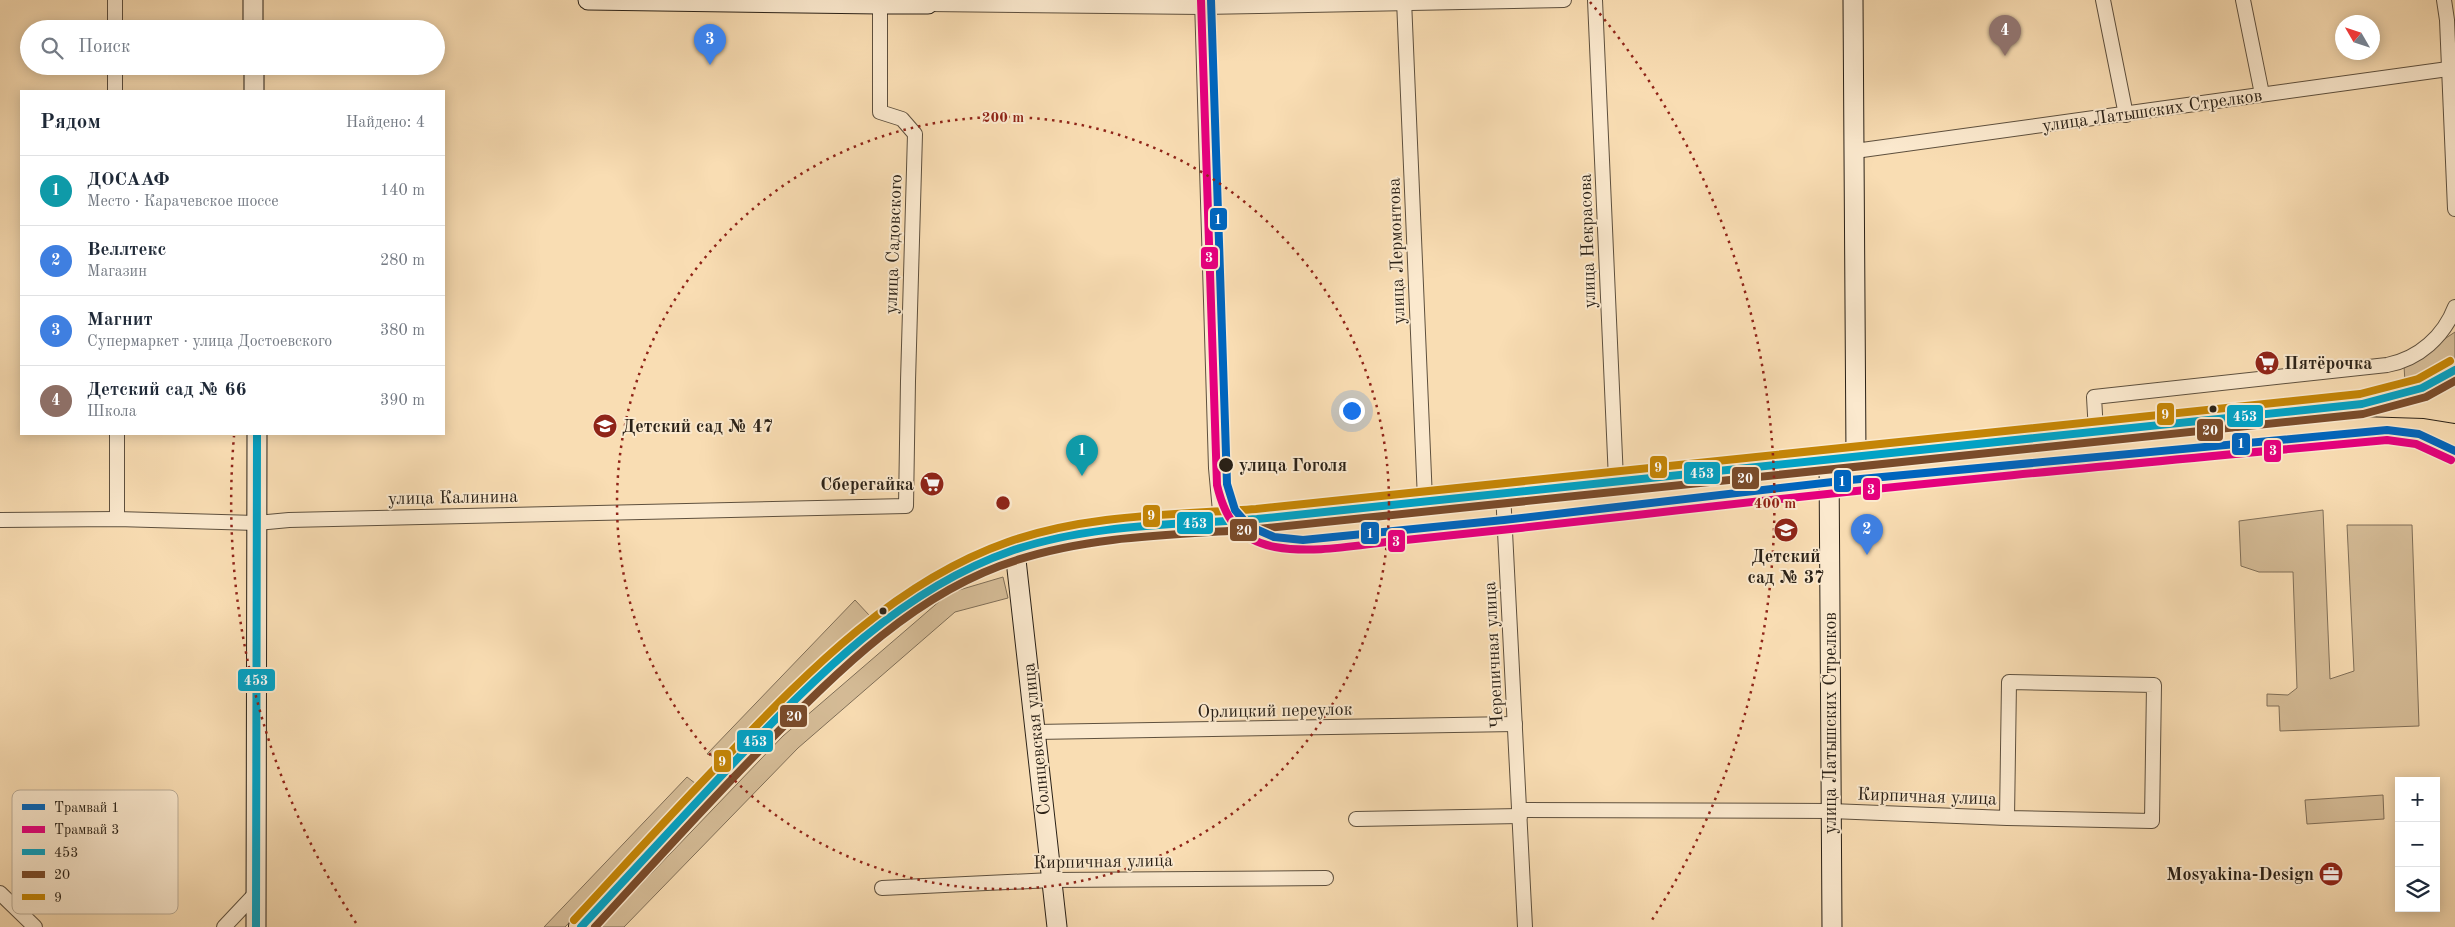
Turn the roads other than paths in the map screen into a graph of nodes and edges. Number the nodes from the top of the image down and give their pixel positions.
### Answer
1 (115, 0) edge
2 (253, 0) edge
3 (588, 0) edge
4 (1564, 0) edge
5 (1595, 0) edge
6 (1853, 0) edge
7 (2103, 0) edge
8 (2243, 0) edge
9 (2444, 0) edge
10 (928, 2) edge
11 (1404, 2) edge
12 (1202, 3) edge
13 (880, 4) junction
14 (115, 20) edge
15 (253, 20) edge
16 (2448, 69) junction
17 (115, 75) edge
18 (254, 75) edge
19 (115, 90) edge
20 (254, 90) edge
21 (2262, 94) junction
22 (2126, 115) junction
23 (1855, 151) junction
24 (2455, 209) edge
25 (2455, 306) edge
26 (2455, 370) edge
27 (2455, 393) edge
28 (2362, 404) junction
29 (2455, 412) edge
30 (2455, 427) edge
31 (2096, 432) junction
32 (117, 435) edge
33 (257, 435) edge
34 (1856, 456) junction
35 (1829, 458) junction
36 (1616, 480) junction
37 (1503, 492) junction
38 (1425, 500) junction
39 (906, 506) joint
40 (117, 519) junction
41 (0, 520) edge
42 (1221, 522) junction
43 (257, 523) junction
44 (1015, 551) junction
45 (1516, 724) junction
46 (1035, 732) junction
47 (1831, 811) junction
48 (1520, 813) junction
49 (2007, 818) junction
50 (1356, 819) dead end
51 (1326, 878) dead end
52 (1052, 880) junction
53 (882, 888) dead end
54 (0, 893) edge
55 (256, 893) junction
56 (12, 905) edge
57 (22, 914) edge
58 (35, 927) edge
59 (224, 927) edge
60 (256, 927) edge
61 (581, 927) edge
62 (1057, 927) edge
63 (1525, 927) edge
64 (1832, 927) edge

1 - 14 street
2 - 15 street
3 - 13 street
4 - 11 street
5 - 36 street, улица Некрасова
6 - 23 street
7 - 22 street
8 - 21 street
9 - 16 street
10 - 12 street
10 - 13 street
11 - 12 street
11 - 38 street, улица Лермонтова
12 - 42 street
13 - 39 street, улица Садовского
16 - 21 street, улица Латышских Стрелков
16 - 24 street
17 - 19 street
18 - 20 street
21 - 22 street, улица Латышских Стрелков
22 - 23 street, улица Латышских Стрелков
23 - 34 street
25 - 31 street
26 - 28 main road
27 - 28 main road
28 - 29 highway
28 - 30 highway
28 - 31 highway
31 - 34 highway
32 - 40 street
33 - 43 street
34 - 35 highway
35 - 36 highway
35 - 47 street, улица Латышских Стрелков
36 - 37 highway
37 - 38 highway
37 - 45 street, Черепичная улица
38 - 42 highway
39 - 43 street, улица Калинина
40 - 41 street, улица Калинина
40 - 43 street, улица Калинина
42 - 44 highway
43 - 55 street
44 - 46 street, Солнцевская улица
44 - 61 highway
45 - 46 street, Орлицкий переулок
45 - 48 street, Черепичная улица
46 - 52 street, Солнцевская улица
47 - 48 street, Кирпичная улица
47 - 49 street, Кирпичная улица
47 - 64 street, улица Латышских Стрелков
48 - 50 street
48 - 63 street, Черепичная улица
49 - 49 street, Кирпичная улица
51 - 52 street, Кирпичная улица
52 - 53 street, Кирпичная улица
52 - 62 street, Солнцевская улица
54 - 56 street
55 - 59 street
55 - 60 street
57 - 58 street

